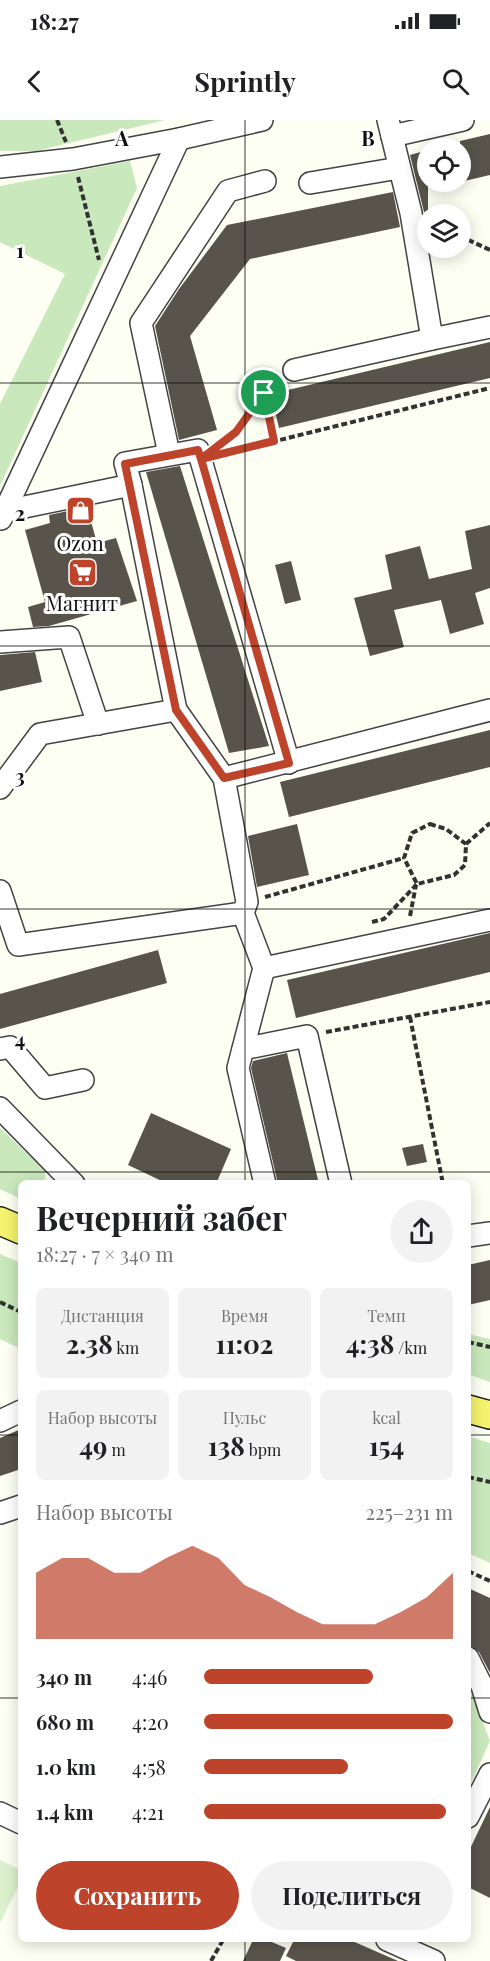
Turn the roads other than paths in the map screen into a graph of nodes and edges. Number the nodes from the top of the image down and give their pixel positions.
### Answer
1 (262, 120) edge
2 (463, 120) edge
3 (390, 128) edge
4 (179, 140) junction
5 (0, 167) edge
6 (399, 168) junction
7 (265, 181) dead end
8 (310, 183) dead end
9 (490, 327) edge
10 (432, 339) junction
11 (294, 370) road end
12 (169, 454) junction
13 (131, 485) junction
14 (3, 517) edge
15 (0, 642) edge
16 (176, 710) junction
17 (490, 710) edge
18 (98, 724) junction
19 (289, 763) junction
20 (224, 778) junction
21 (0, 788) edge
22 (0, 891) edge
23 (245, 908) junction
24 (490, 920) edge
25 (264, 968) junction
26 (0, 1049) edge
27 (243, 1049) junction
28 (83, 1080) dead end
29 (0, 1108) edge
30 (66, 1180) edge
31 (264, 1180) edge
32 (340, 1180) edge
33 (0, 1221) edge
34 (18, 1229) edge
35 (490, 1233) edge
36 (471, 1236) edge
37 (471, 1410) edge
38 (18, 1412) edge
39 (490, 1414) edge
40 (0, 1421) edge
41 (18, 1507) edge
42 (0, 1513) edge
43 (471, 1665) edge
44 (490, 1712) edge
45 (490, 1774) edge
46 (471, 1811) edge
47 (0, 1813) edge
48 (18, 1821) edge
49 (400, 1942) edge
50 (434, 1961) edge

1 - 4 street
2 - 3 street
3 - 6 street
4 - 5 street
4 - 14 street
6 - 8 street
6 - 10 street
7 - 12 street
9 - 10 street
10 - 11 street
12 - 13 street
12 - 19 street
13 - 14 street
13 - 16 street
15 - 18 street
16 - 18 street
16 - 20 street
17 - 19 street
18 - 21 street
19 - 20 street
20 - 23 street
22 - 23 street
23 - 25 street
24 - 25 street
25 - 27 street
26 - 28 street
27 - 31 street
27 - 32 street
29 - 30 street
33 - 34 main road
35 - 36 street
37 - 39 main road
38 - 40 street
41 - 42 street
43 - 44 street
45 - 46 street
47 - 48 street
49 - 50 street

